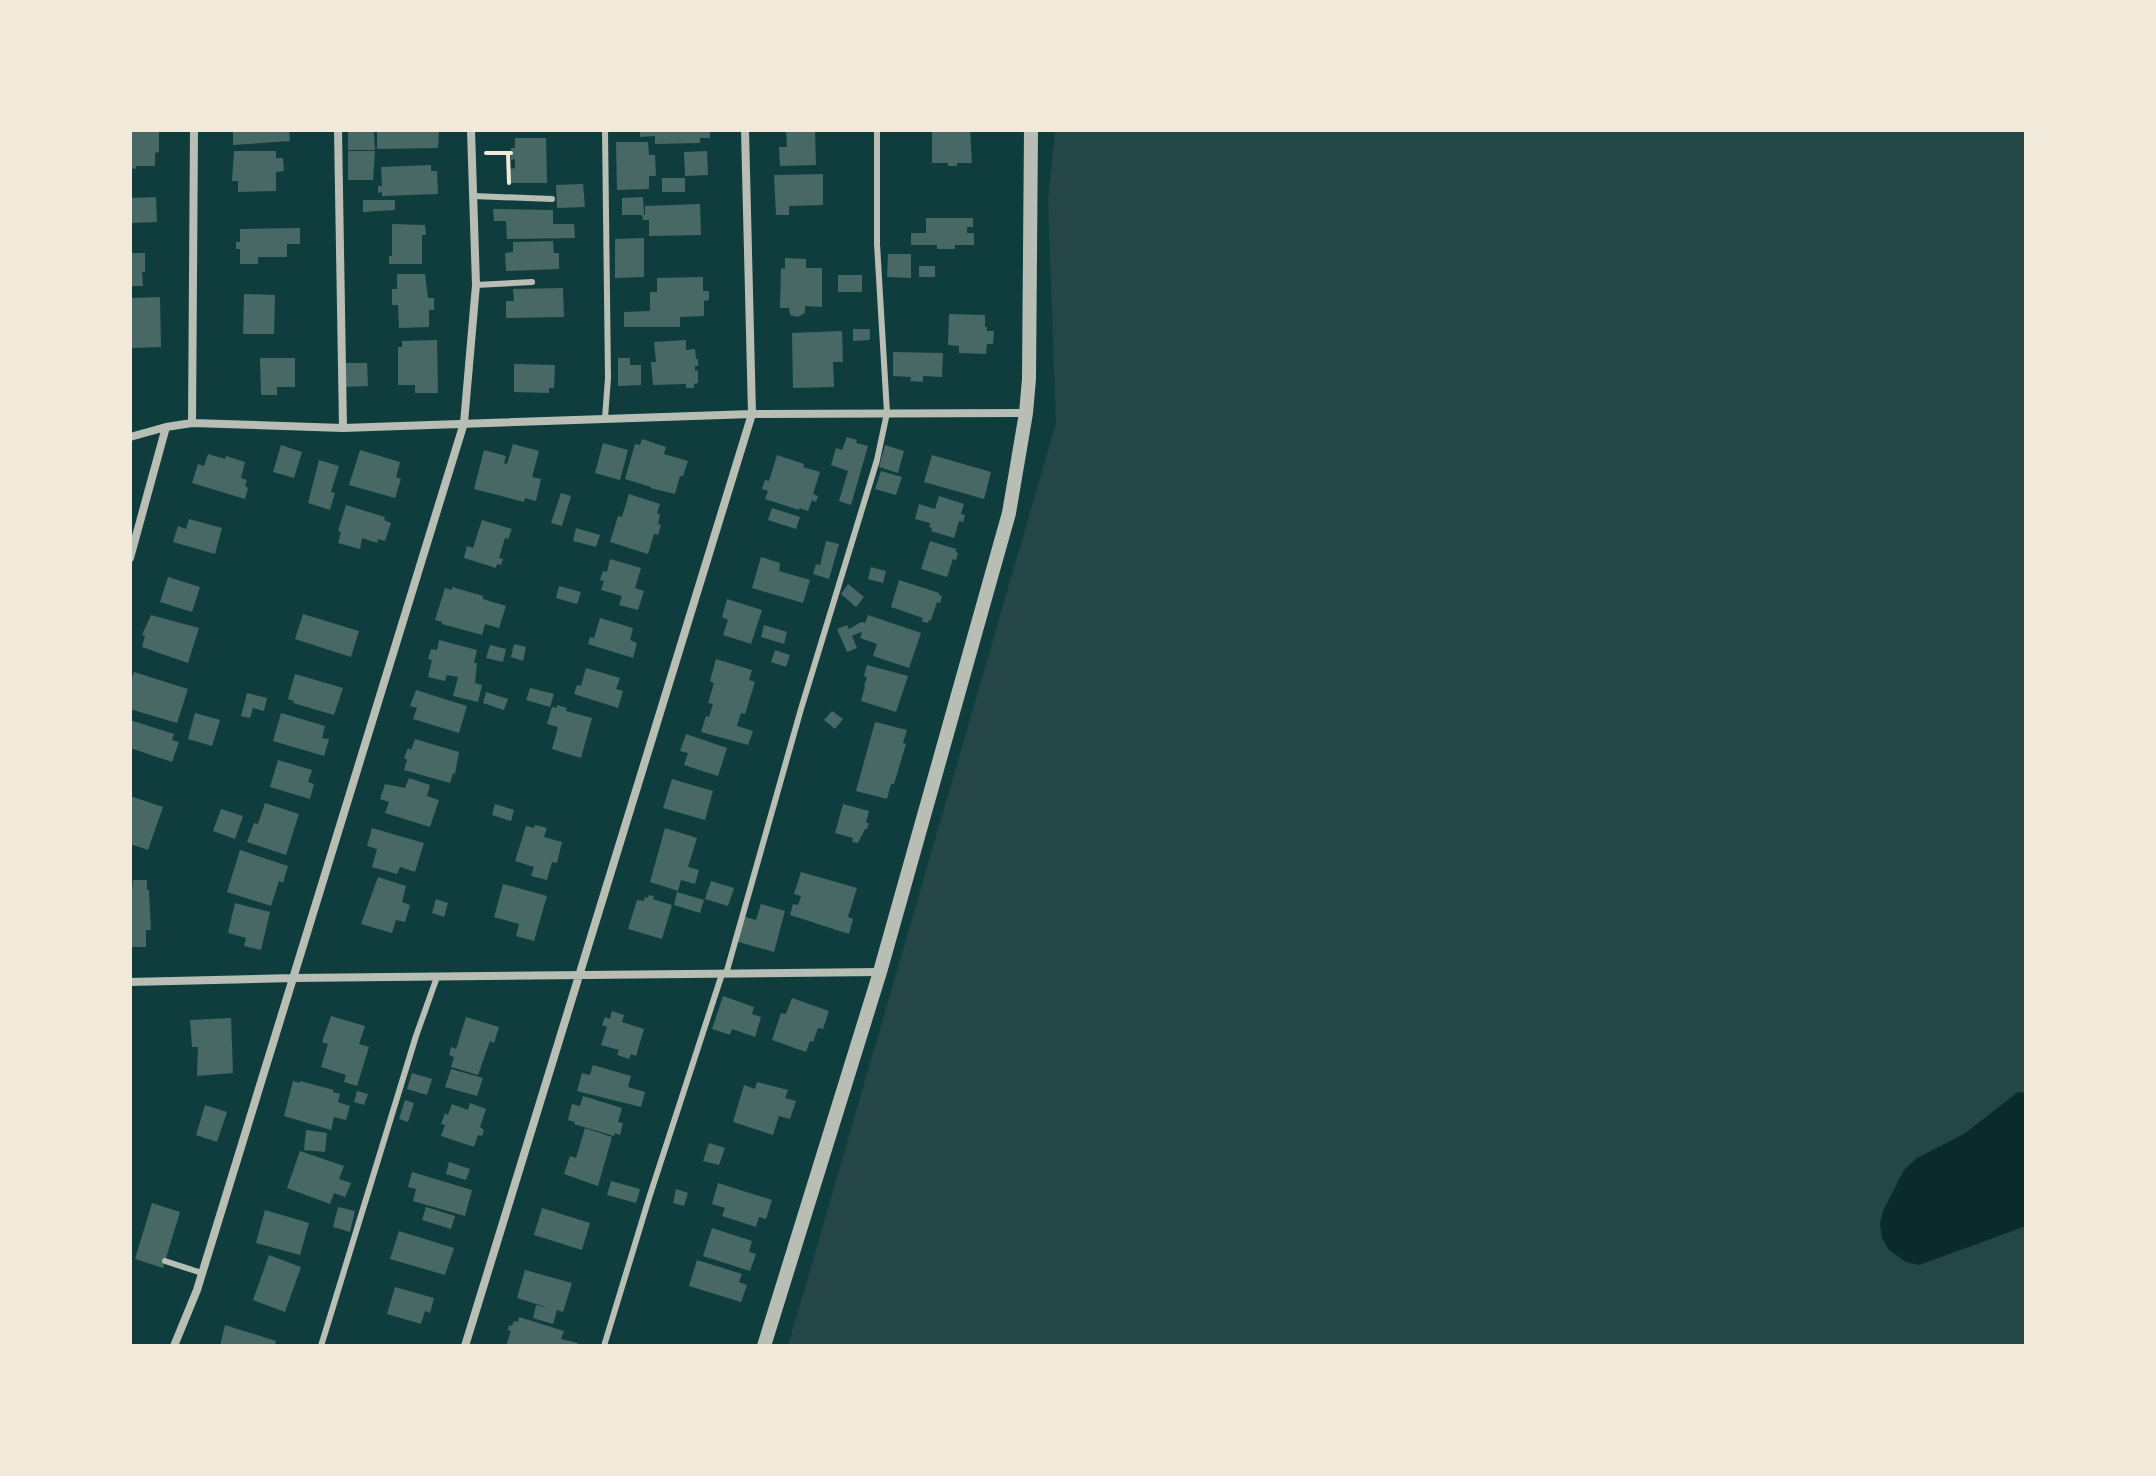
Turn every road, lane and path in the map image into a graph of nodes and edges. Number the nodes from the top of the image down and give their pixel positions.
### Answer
1 (194, 130) edge
2 (338, 130) edge
3 (471, 130) edge
4 (605, 130) edge
5 (745, 130) edge
6 (877, 130) edge
7 (1031, 130) edge
8 (471, 153) junction
9 (473, 196) junction
10 (516, 198) junction
11 (552, 199) dead end
12 (532, 282) dead end
13 (476, 285) junction
14 (887, 413) junction
15 (1026, 413) junction
16 (752, 414) junction
17 (605, 418) junction
18 (192, 423) junction
19 (464, 423) junction
20 (166, 427) junction
21 (343, 428) junction
22 (130, 437) edge
23 (130, 558) edge
24 (880, 972) junction
25 (724, 974) junction
26 (577, 976) junction
27 (437, 977) junction
28 (293, 978) junction
29 (130, 982) edge
30 (165, 1261) dead end
31 (202, 1273) junction
32 (174, 1346) edge
33 (321, 1346) edge
34 (465, 1346) edge
35 (604, 1346) edge
36 (764, 1346) edge

1 - 18 street
2 - 21 street
3 - 8 street
4 - 17 lane
5 - 16 street
6 - 14 lane
7 - 15 street
8 - 9 street
8 - 10 path
9 - 10 lane
9 - 13 street
10 - 11 lane
12 - 13 lane
13 - 19 street
14 - 15 street
14 - 16 street
14 - 25 lane
15 - 24 street
16 - 17 street
16 - 26 street
17 - 19 street
18 - 20 street
18 - 21 street
19 - 21 street
19 - 28 street
20 - 22 street
20 - 23 street
24 - 25 street
24 - 36 street
25 - 26 street
25 - 35 lane
26 - 27 street
26 - 34 street
27 - 28 street
27 - 33 lane
28 - 29 street
28 - 31 street
30 - 31 lane
31 - 32 street

